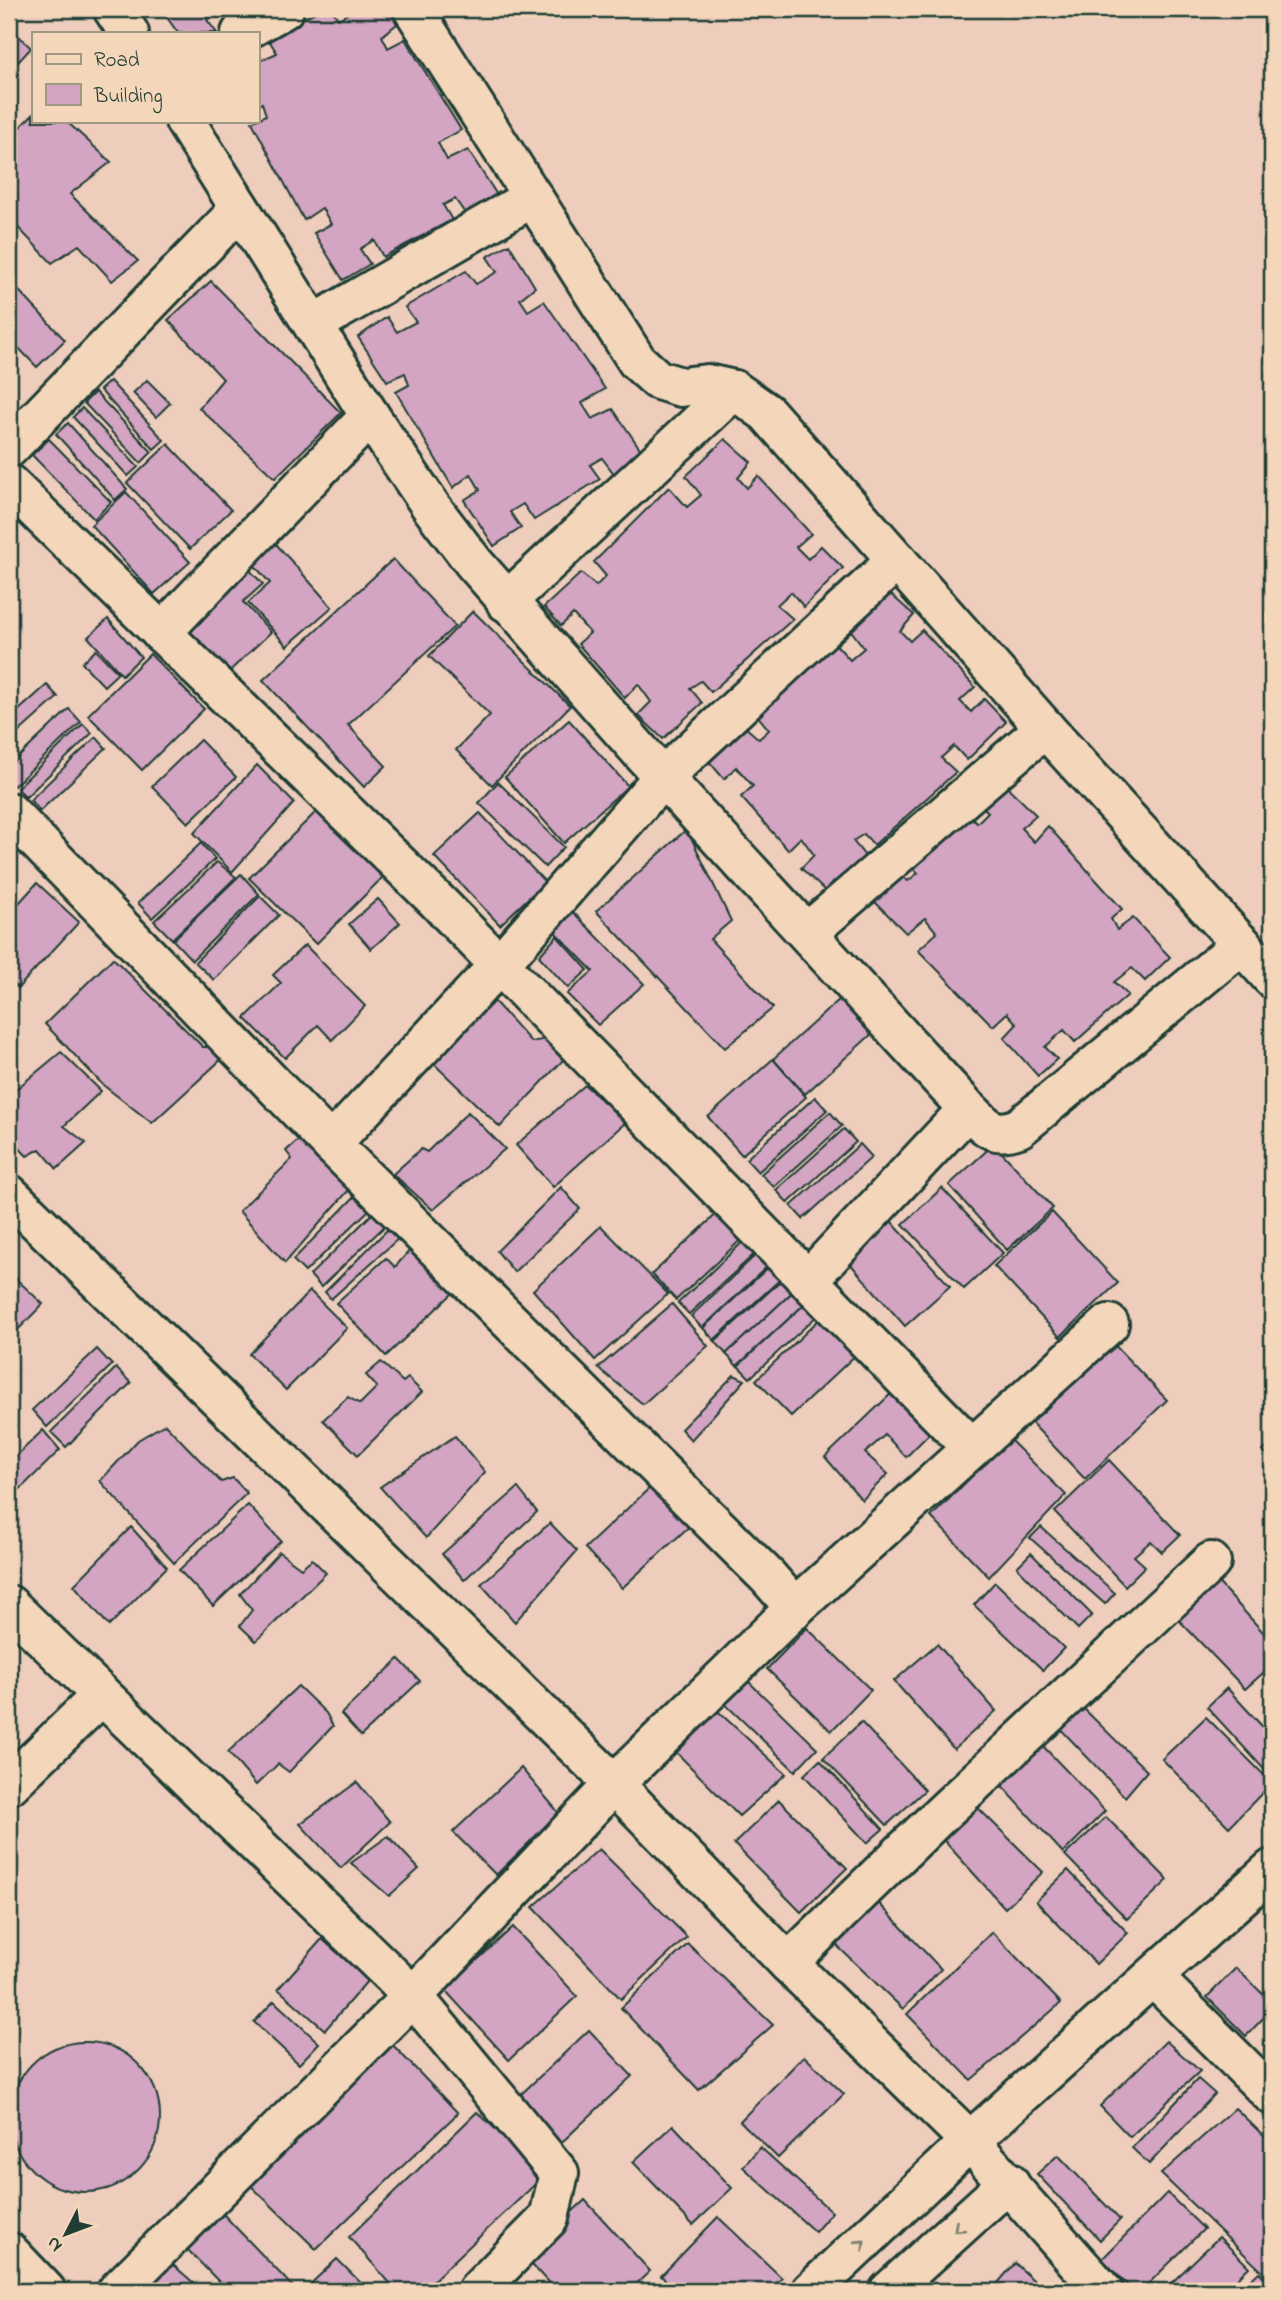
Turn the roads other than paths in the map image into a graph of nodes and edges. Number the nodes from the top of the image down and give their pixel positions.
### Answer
1 (113, 9) edge
2 (284, 9) edge
3 (413, 9) edge
4 (128, 32) edge
5 (243, 32) edge
6 (186, 122) edge
7 (533, 197) junction
8 (240, 209) junction
9 (314, 324) junction
10 (734, 390) junction
11 (370, 416) junction
12 (9, 448) edge
13 (9, 484) edge
14 (897, 560) junction
15 (506, 602) junction
16 (162, 633) junction
17 (1045, 728) junction
18 (663, 777) junction
19 (9, 812) edge
20 (807, 933) junction
21 (1242, 944) junction
22 (499, 965) junction
23 (1272, 978) edge
24 (968, 1109) junction
25 (331, 1144) junction
26 (9, 1194) edge
27 (808, 1280) junction
28 (1109, 1324) dead end
29 (972, 1448) junction
30 (1211, 1562) dead end
31 (9, 1605) edge
32 (795, 1608) junction
33 (101, 1696) junction
34 (614, 1784) junction
35 (9, 1785) edge
36 (1272, 1869) edge
37 (788, 1963) junction
38 (1153, 1977) junction
39 (413, 1996) junction
40 (1272, 2095) edge
41 (970, 2141) junction
42 (1009, 2182) junction
43 (9, 2252) edge
44 (46, 2291) edge
45 (117, 2291) edge
46 (477, 2291) edge
47 (811, 2291) edge
48 (889, 2291) edge
49 (1103, 2291) edge

1 - 4 street
2 - 5 street
3 - 7 street
6 - 8 street
7 - 9 street
7 - 10 street
8 - 9 street
8 - 12 street
9 - 11 street
10 - 14 street
10 - 15 street
11 - 15 street
11 - 16 street
13 - 16 street
14 - 17 street
14 - 18 street
15 - 18 street
16 - 22 street
17 - 20 street
17 - 21 street
18 - 20 street
18 - 22 street
19 - 25 street
20 - 24 street
21 - 23 street
21 - 24 street
22 - 25 street
22 - 27 street
24 - 27 street
25 - 32 street
26 - 34 street
27 - 29 street
28 - 29 street
29 - 32 street
30 - 37 street
31 - 33 street
32 - 34 street
33 - 35 street
33 - 39 street
34 - 37 street
34 - 39 street
36 - 38 street
37 - 41 street
38 - 40 street
38 - 41 street
39 - 45 street
39 - 46 street
41 - 42 street
47 -> 41 street
42 -> 48 street
42 - 49 street
43 - 44 street

